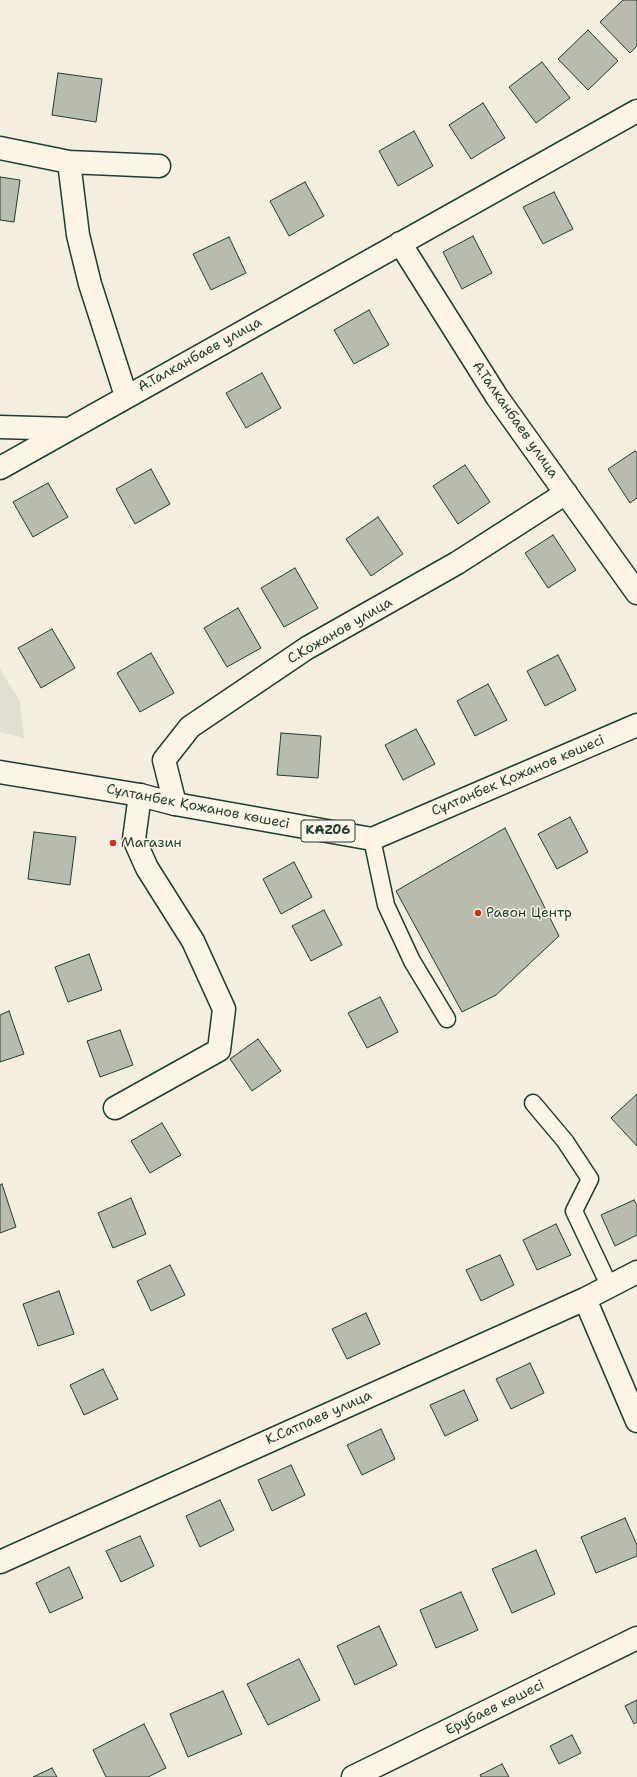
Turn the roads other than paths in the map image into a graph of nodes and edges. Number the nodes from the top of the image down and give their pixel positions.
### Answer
1 (637, 111) edge
2 (0, 148) edge
3 (69, 162) junction
4 (159, 166) dead end
5 (400, 243) junction
6 (126, 396) junction
7 (0, 427) edge
8 (70, 428) junction
9 (0, 468) edge
10 (566, 493) junction
11 (637, 593) edge
12 (637, 724) edge
13 (0, 772) edge
14 (140, 795) junction
15 (174, 804) junction
16 (372, 839) junction
17 (447, 1019) dead end
18 (533, 1103) dead end
19 (115, 1108) dead end
20 (637, 1272) edge
21 (609, 1285) junction
22 (585, 1299) junction
23 (637, 1421) edge
24 (0, 1562) edge
25 (637, 1638) edge
26 (365, 1774) edge

1 - 5 street, А.Талканбаев улица
2 - 3 street
3 - 4 street
3 - 6 street
5 - 6 street, А.Талканбаев улица
5 - 10 street, А.Талканбаев улица
6 - 8 street, А.Талканбаев улица
7 - 8 street
8 - 9 street, А.Талканбаев улица
10 - 11 street, А.Талканбаев улица
10 - 15 street, С.Кожанов улица
12 - 16 street, Сұлтанбек Қожанов көшесі / KАZ06
13 - 14 street, Сұлтанбек Қожанов көшесі / KАZ06
14 - 15 street, Сұлтанбек Қожанов көшесі / KАZ06
14 - 19 street
15 - 16 street, Сұлтанбек Қожанов көшесі / KАZ06
16 - 17 lane
18 - 21 lane
20 - 21 street, К.Сатпаев улица
21 - 22 street, К.Сатпаев улица
22 - 23 street
22 - 24 street, К.Сатпаев улица
25 - 26 street, Ерубаев көшесі

